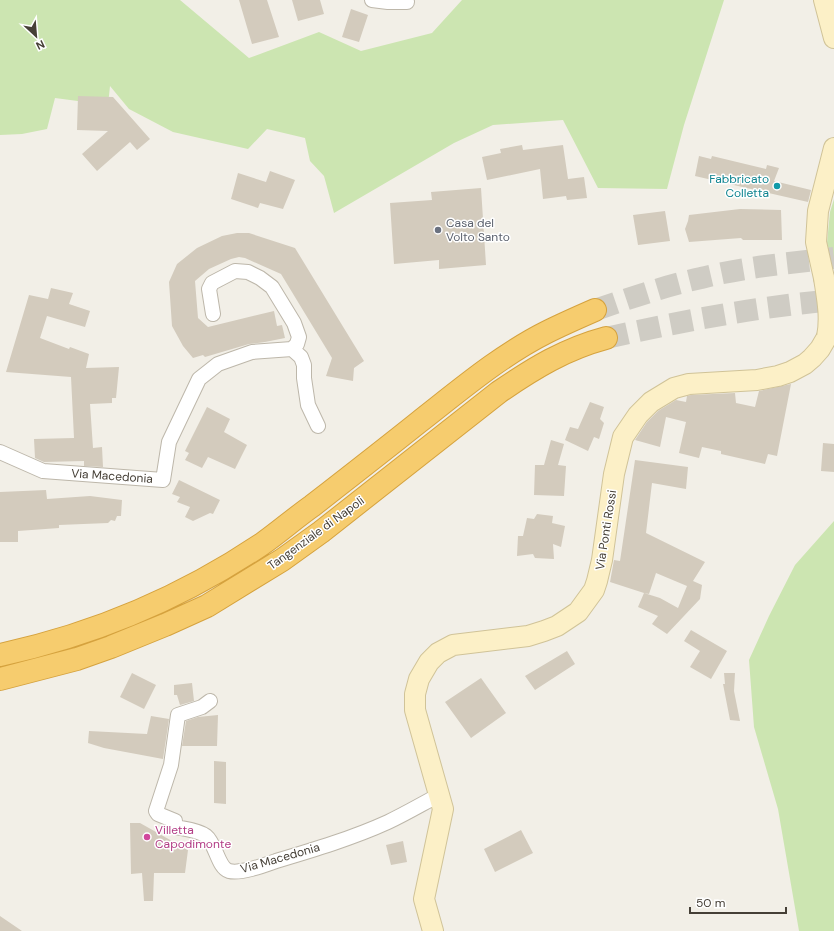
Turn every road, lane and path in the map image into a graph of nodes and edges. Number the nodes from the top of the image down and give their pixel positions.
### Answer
1 (372, 0) edge
2 (824, 0) edge
3 (407, 2) dead end
4 (834, 38) edge
5 (834, 148) edge
6 (595, 310) tunnel mouth
7 (213, 314) dead end
8 (606, 338) tunnel mouth
9 (292, 348) junction
10 (318, 426) dead end
11 (0, 452) edge
12 (0, 655) edge
13 (0, 679) edge
14 (210, 701) dead end
15 (439, 794) junction
16 (433, 931) edge

1 - 3 street
2 - 4 street
5 - 15 street, Via Ponti Rossi, bridge
6 - 12 highway, Tangenziale di Napoli
7 - 9 street
8 - 13 highway, Tangenziale di Napoli
9 - 10 street
9 - 11 street, Via Macedonia
14 - 15 street, Via Macedonia
15 - 16 street, Via Ponti Rossi

